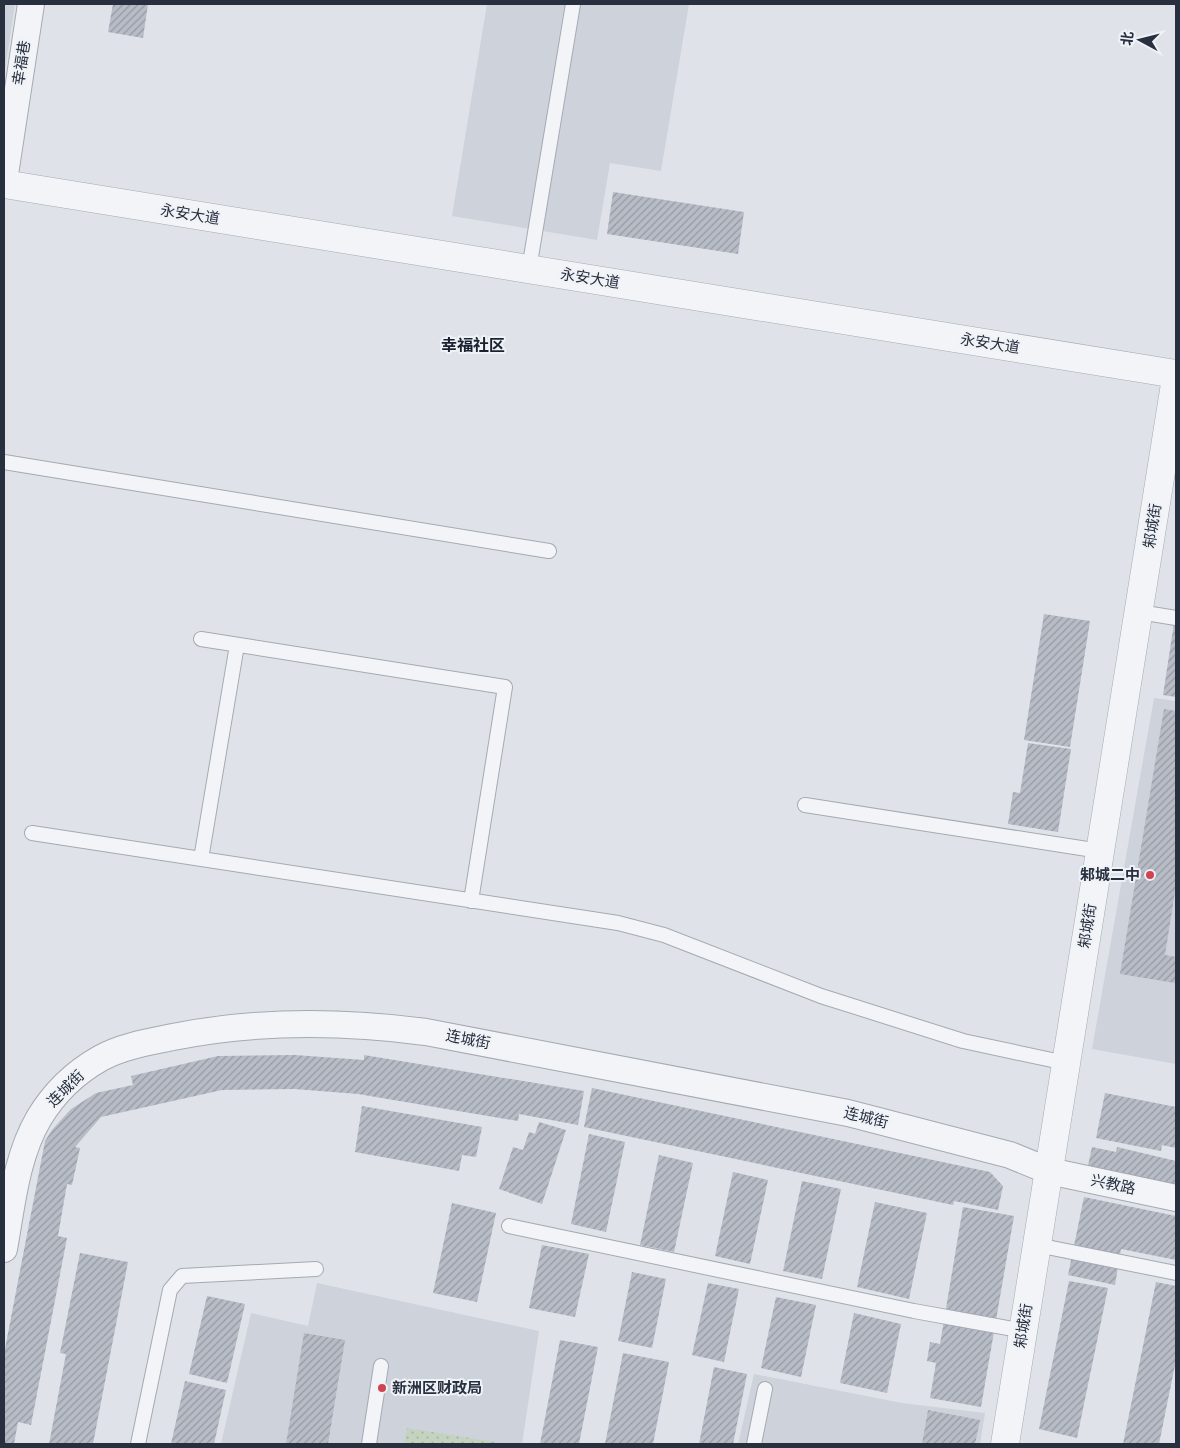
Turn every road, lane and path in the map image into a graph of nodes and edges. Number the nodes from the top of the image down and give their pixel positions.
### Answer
1 (31, 4) edge
2 (573, 4) edge
3 (4, 183) edge
4 (529, 269) junction
5 (1176, 374) edge
6 (1176, 378) edge
7 (4, 462) edge
8 (549, 551) dead end
9 (1139, 612) junction
10 (1176, 618) edge
11 (201, 639) dead end
12 (237, 645) junction
13 (805, 804) dead end
14 (32, 833) dead end
15 (1100, 851) junction
16 (201, 859) junction
17 (471, 900) junction
18 (1066, 1062) junction
19 (1049, 1171) junction
20 (1176, 1198) edge
21 (509, 1226) dead end
22 (1037, 1245) junction
23 (4, 1249) edge
24 (316, 1269) dead end
25 (1176, 1274) edge
26 (1024, 1331) junction
27 (382, 1366) dead end
28 (764, 1389) dead end
29 (138, 1444) edge
30 (369, 1444) edge
31 (754, 1444) edge
32 (1005, 1444) edge

1 - 3 street, 幸福巷
2 - 4 lane
3 - 4 street, 永安大道
4 - 5 street, 永安大道
6 - 9 street, 邾城街
7 - 8 lane
9 - 10 lane
9 - 15 street, 邾城街
11 - 12 lane
12 - 16 lane
12 - 17 lane
13 - 15 lane
14 - 16 lane
15 - 18 street, 邾城街
16 - 17 lane
17 - 18 lane
18 - 19 street, 邾城街
19 - 20 street, 兴教路
19 - 22 street, 邾城街
19 - 23 street, 连城街
21 - 26 lane
22 - 25 lane
22 - 26 street, 邾城街
24 - 29 lane
26 - 32 street, 邾城街
27 - 30 lane
28 - 31 lane

